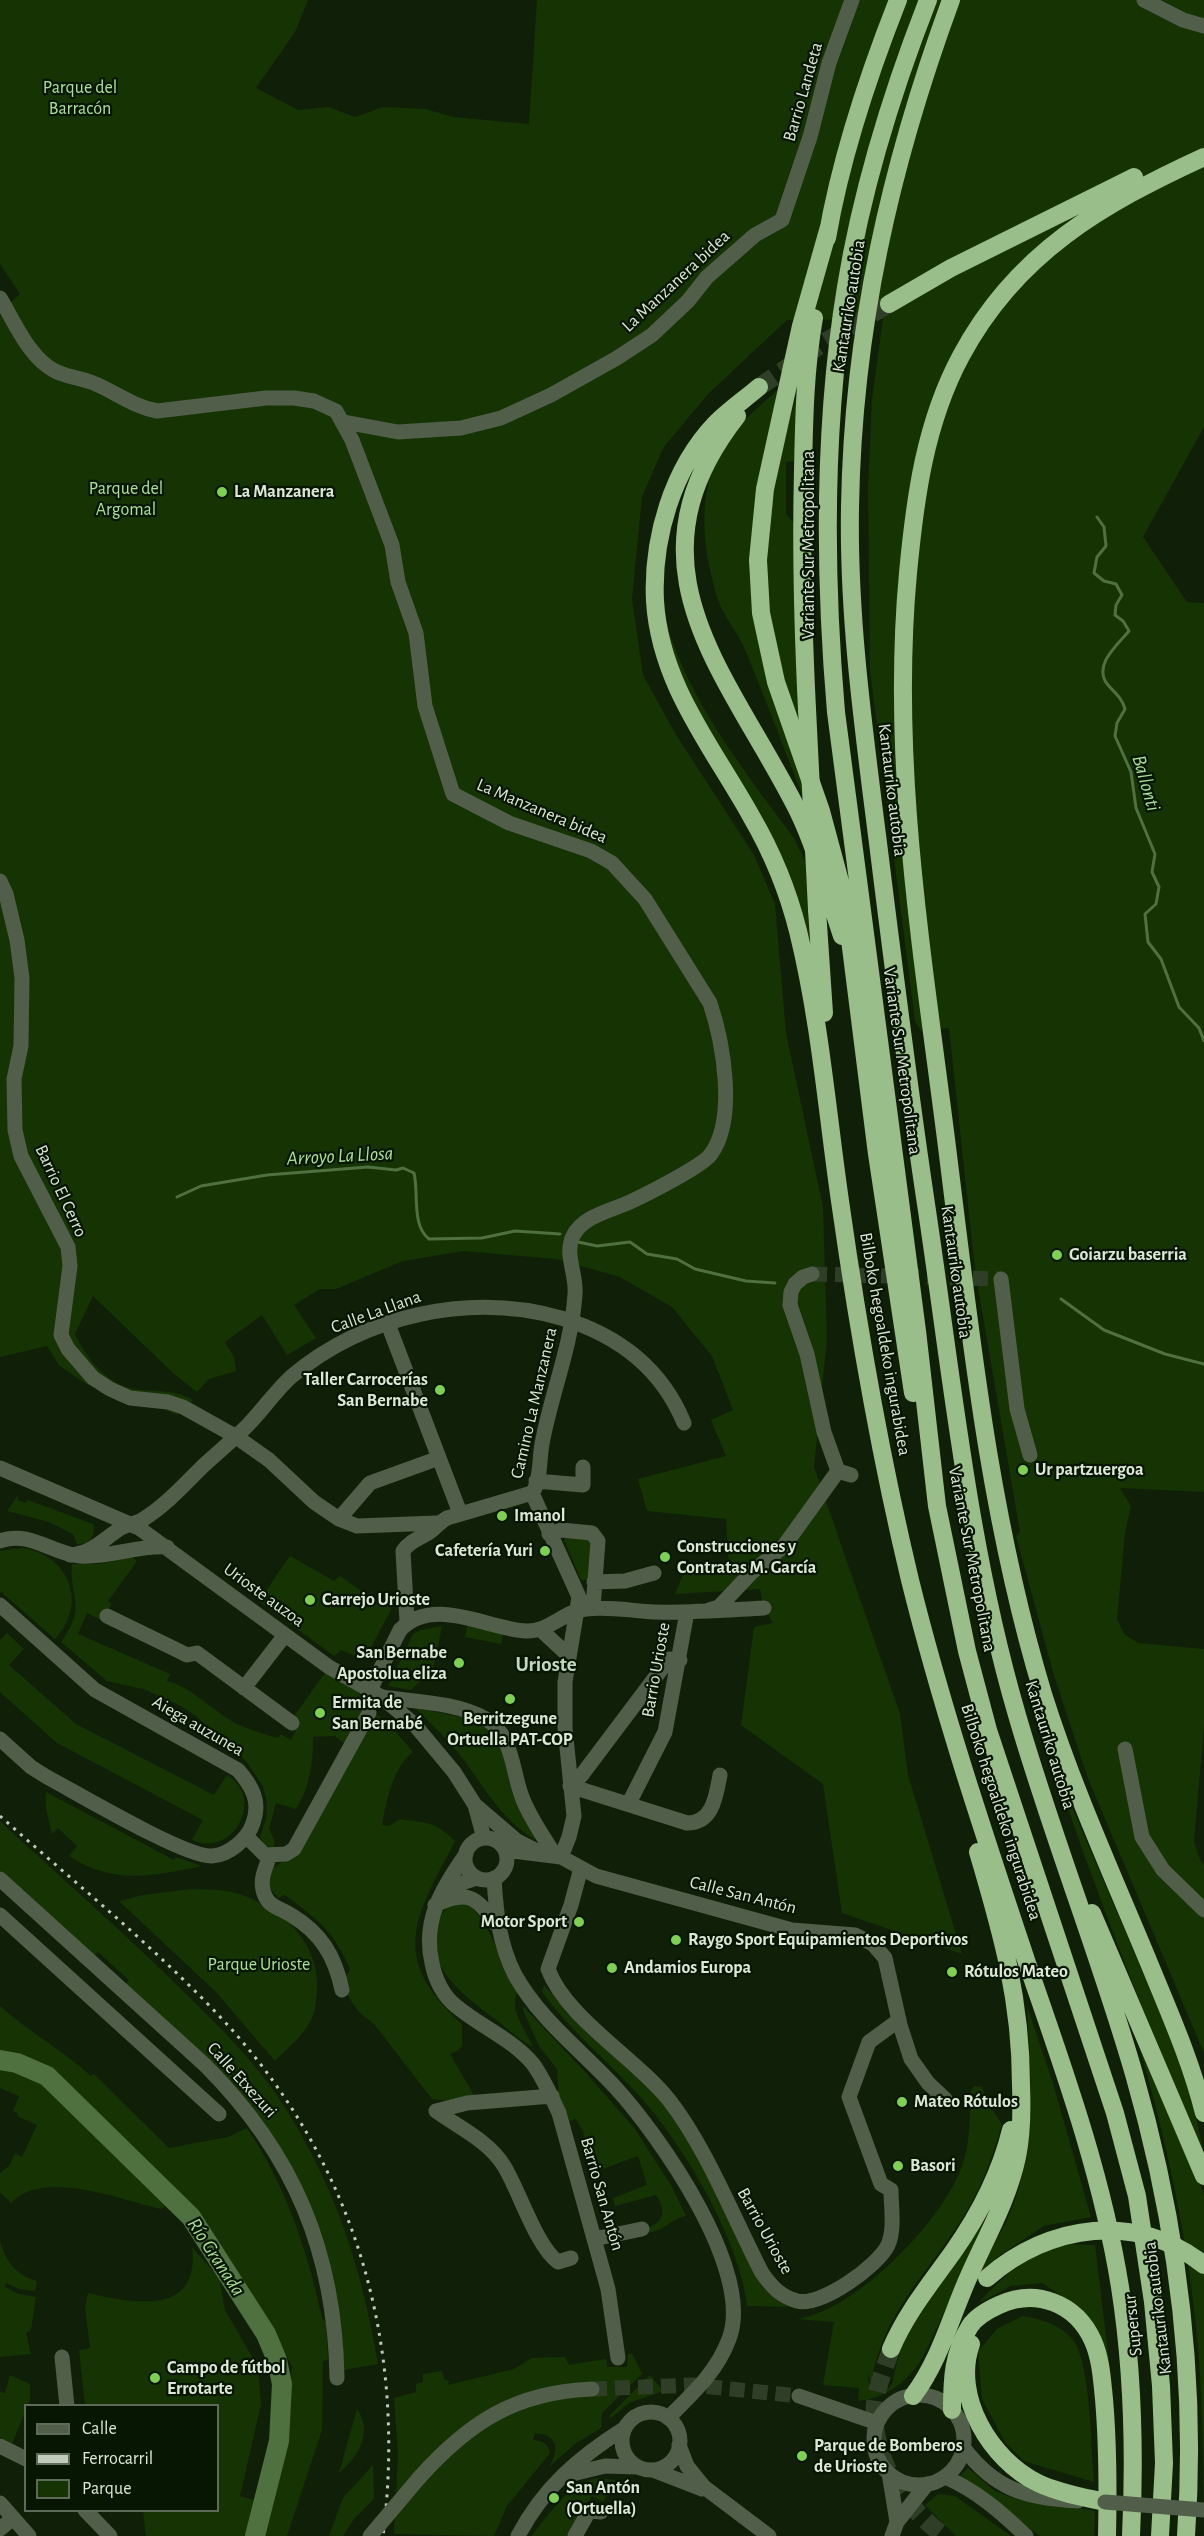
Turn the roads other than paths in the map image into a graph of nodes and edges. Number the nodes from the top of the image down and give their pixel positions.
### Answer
1 (852, 0) edge
2 (898, 0) edge
3 (928, 0) edge
4 (951, 0) edge
5 (1144, 0) edge
6 (1204, 26) edge
7 (1204, 146) edge
8 (1204, 157) edge
9 (793, 196) joint
10 (829, 227) junction
11 (0, 298) edge
12 (890, 304) tunnel mouth
13 (344, 422) junction
14 (0, 881) edge
15 (863, 1044) junction
16 (828, 1097) junction
17 (812, 1274) tunnel mouth
18 (1001, 1279) dead end
19 (572, 1322) junction
20 (388, 1324) junction
21 (684, 1423) dead end
22 (235, 1436) junction
23 (1030, 1455) dead end
24 (439, 1458) junction
25 (583, 1467) dead end
26 (0, 1468) edge
27 (534, 1487) junction
28 (166, 1501) junction
29 (90, 1506) junction
30 (937, 1506) junction
31 (460, 1513) junction
32 (339, 1519) junction
33 (139, 1522) junction
34 (437, 1523) junction
35 (549, 1534) junction
36 (108, 1537) junction
37 (0, 1541) edge
38 (167, 1547) junction
39 (123, 1551) junction
40 (70, 1554) junction
41 (654, 1573) dead end
42 (594, 1582) junction
43 (611, 1583) junction
44 (0, 1605) edge
45 (583, 1605) junction
46 (764, 1608) dead end
47 (610, 1610) junction
48 (709, 1611) junction
49 (687, 1612) junction
50 (107, 1616) dead end
51 (407, 1622) junction
52 (541, 1630) junction
53 (285, 1635) junction
54 (569, 1656) junction
55 (680, 1660) junction
56 (244, 1688) junction
57 (375, 1693) junction
58 (369, 1713) dead end
59 (292, 1724) dead end
60 (0, 1739) edge
61 (1125, 1749) dead end
62 (720, 1775) dead end
63 (966, 1780) junction
64 (570, 1786) junction
65 (629, 1803) junction
66 (475, 1805) junction
67 (246, 1836) junction
68 (484, 1838) junction
69 (466, 1854) junction
70 (551, 1855) junction
71 (270, 1856) junction
72 (505, 1857) junction
73 (581, 1868) junction
74 (1069, 1876) junction
75 (477, 1878) junction
76 (494, 1878) junction
77 (1, 1882) edge
78 (435, 1905) junction
79 (1204, 1910) edge
80 (0, 1915) edge
81 (498, 1926) junction
82 (1135, 1928) junction
83 (342, 1990) dead end
84 (899, 2020) junction
85 (1204, 2072) edge
86 (1021, 2085) junction
87 (552, 2096) junction
88 (945, 2099) dead end
89 (1115, 2113) joint
90 (1204, 2113) edge
91 (219, 2114) dead end
92 (1204, 2176) edge
93 (642, 2229) dead end
94 (594, 2239) junction
95 (571, 2258) dead end
96 (1204, 2265) edge
97 (994, 2307) junction
98 (940, 2348) junction
99 (891, 2349) tunnel mouth
100 (62, 2357) dead end
101 (618, 2358) dead end
102 (337, 2378) dead end
103 (592, 2389) tunnel mouth
104 (800, 2396) tunnel mouth
105 (914, 2396) junction
106 (67, 2404) edge
107 (952, 2409) junction
108 (668, 2418) junction
109 (877, 2423) junction
110 (625, 2428) junction
111 (680, 2445) junction
112 (0, 2446) edge
113 (963, 2447) junction
114 (24, 2458) edge
115 (645, 2468) junction
116 (889, 2473) junction
117 (945, 2477) junction
118 (558, 2478) junction
119 (927, 2484) junction
120 (716, 2496) junction
121 (1099, 2501) junction
122 (0, 2503) edge
123 (1204, 2510) edge
124 (86, 2512) edge
125 (601, 2512) dead end
126 (13, 2518) junction
127 (0, 2529) edge
128 (894, 2529) edge
129 (29, 2536) edge
130 (110, 2536) edge
131 (370, 2536) edge
132 (518, 2536) edge
133 (575, 2536) edge
134 (769, 2536) edge
135 (1026, 2536) edge
136 (1107, 2536) edge
137 (1131, 2536) edge
138 (1160, 2536) edge
139 (1186, 2536) edge

1 - 9 street, Barrio Landeta
2 - 10 highway, Kantauriko autobia
3 - 30 highway, Variante Sur Metropolitana
4 - 74 highway, Kantauriko autobia
5 - 6 street
7 - 12 highway
8 - 82 highway
9 - 13 street, La Manzanera bidea
10 - 15 highway
10 - 16 highway, Kantauriko autobia, bridge
11 - 13 street
13 - 19 street, La Manzanera bidea
14 - 22 street, Barrio El Cerro
15 - 16 highway
15 - 30 highway
16 - 63 highway, Bilboko hegoaldeko ingurabidea
17 - 48 street
18 - 23 street
19 - 20 street, Calle La Llana
19 - 21 street, Calle La Llana
19 - 27 street, Camino La Manzanera
20 - 22 street, Calle La Llana
20 - 24 street
22 - 28 street, Calle La Llana
22 - 32 street
24 - 31 street
24 - 32 street
25 - 27 street
26 - 29 street, Urioste auzoa
27 - 31 street
27 - 35 street
28 - 33 street, Calle La Llana
28 - 38 street
29 - 33 street, Urioste auzoa
29 - 36 street
30 - 89 highway, Variante Sur Metropolitana
31 - 34 street
32 - 34 street
33 - 36 street, Calle La Llana
33 - 38 street, Urioste auzoa
33 - 39 street
34 - 51 street
35 - 42 street
35 - 45 street
36 - 40 street, Calle La Llana
37 - 40 street
38 - 39 street
38 - 53 street, Urioste auzoa
39 - 40 street
41 - 43 street
42 - 43 street
42 - 45 street
43 - 47 street
44 - 67 street, Aiega auzunea
45 - 47 street, Barrio Urioste
45 - 52 street
45 - 54 street
46 - 48 street
47 - 49 street, Barrio Urioste
48 - 49 street
49 - 55 street, Barrio Urioste
50 - 56 street
51 - 52 street
51 - 57 street
52 - 54 street
53 - 56 street
53 - 57 street, Urioste auzoa
54 - 64 street
55 - 64 street
55 - 65 street, Barrio Urioste
56 - 59 street
57 - 66 street, Urioste auzoa
57 - 70 street, Urioste auzoa
58 - 71 street
60 - 67 street
61 - 79 street
62 - 65 street
63 - 86 highway
63 - 137 highway, Bilboko hegoaldeko ingurabidea
64 - 65 street
64 - 70 street
66 - 68 street, Urioste auzoa
66 - 70 street, Urioste auzoa
67 - 71 street
68 - 69 street
68 - 72 street
69 - 75 street
69 - 78 street, Barrio San Antón
70 - 72 street
70 - 73 street, Calle San Antón
71 - 83 street
72 - 76 street
73 - 84 street, Calle San Antón
73 - 84 street, Barrio Urioste
74 - 92 highway
74 - 139 highway, Kantauriko autobia
75 - 76 street
75 - 78 street
76 - 81 street
77 - 102 street, Calle Etxezuri
78 - 81 street
78 - 87 street, Barrio San Antón
80 - 91 street
81 - 108 street
82 - 85 highway
82 - 90 highway
84 - 88 street, Calle San Antón
86 - 98 highway
86 - 99 highway
87 - 94 street, Barrio San Antón
87 - 95 street
89 - 138 highway, Supersur
93 - 94 street
94 - 101 street, Barrio San Antón
96 - 98 highway, bridge
97 - 107 highway
97 - 121 highway
97 - 136 highway
98 - 105 highway
100 - 106 street
103 - 131 street, bridge
104 - 109 street
105 - 107 street
105 - 109 street
107 - 113 street
108 - 110 street
108 - 111 street
109 - 116 street
110 - 115 street
110 - 118 street
111 - 115 street
111 - 120 street
112 - 114 street
113 - 117 street
113 - 121 street
115 - 118 street
115 - 120 street
116 - 119 street
116 - 128 street
117 - 119 street
117 - 135 street
118 - 132 street
119 - 128 street
120 - 134 street
121 - 123 street, bridge
122 - 126 street
124 - 130 street
125 - 133 street
126 - 127 street
126 - 129 street

